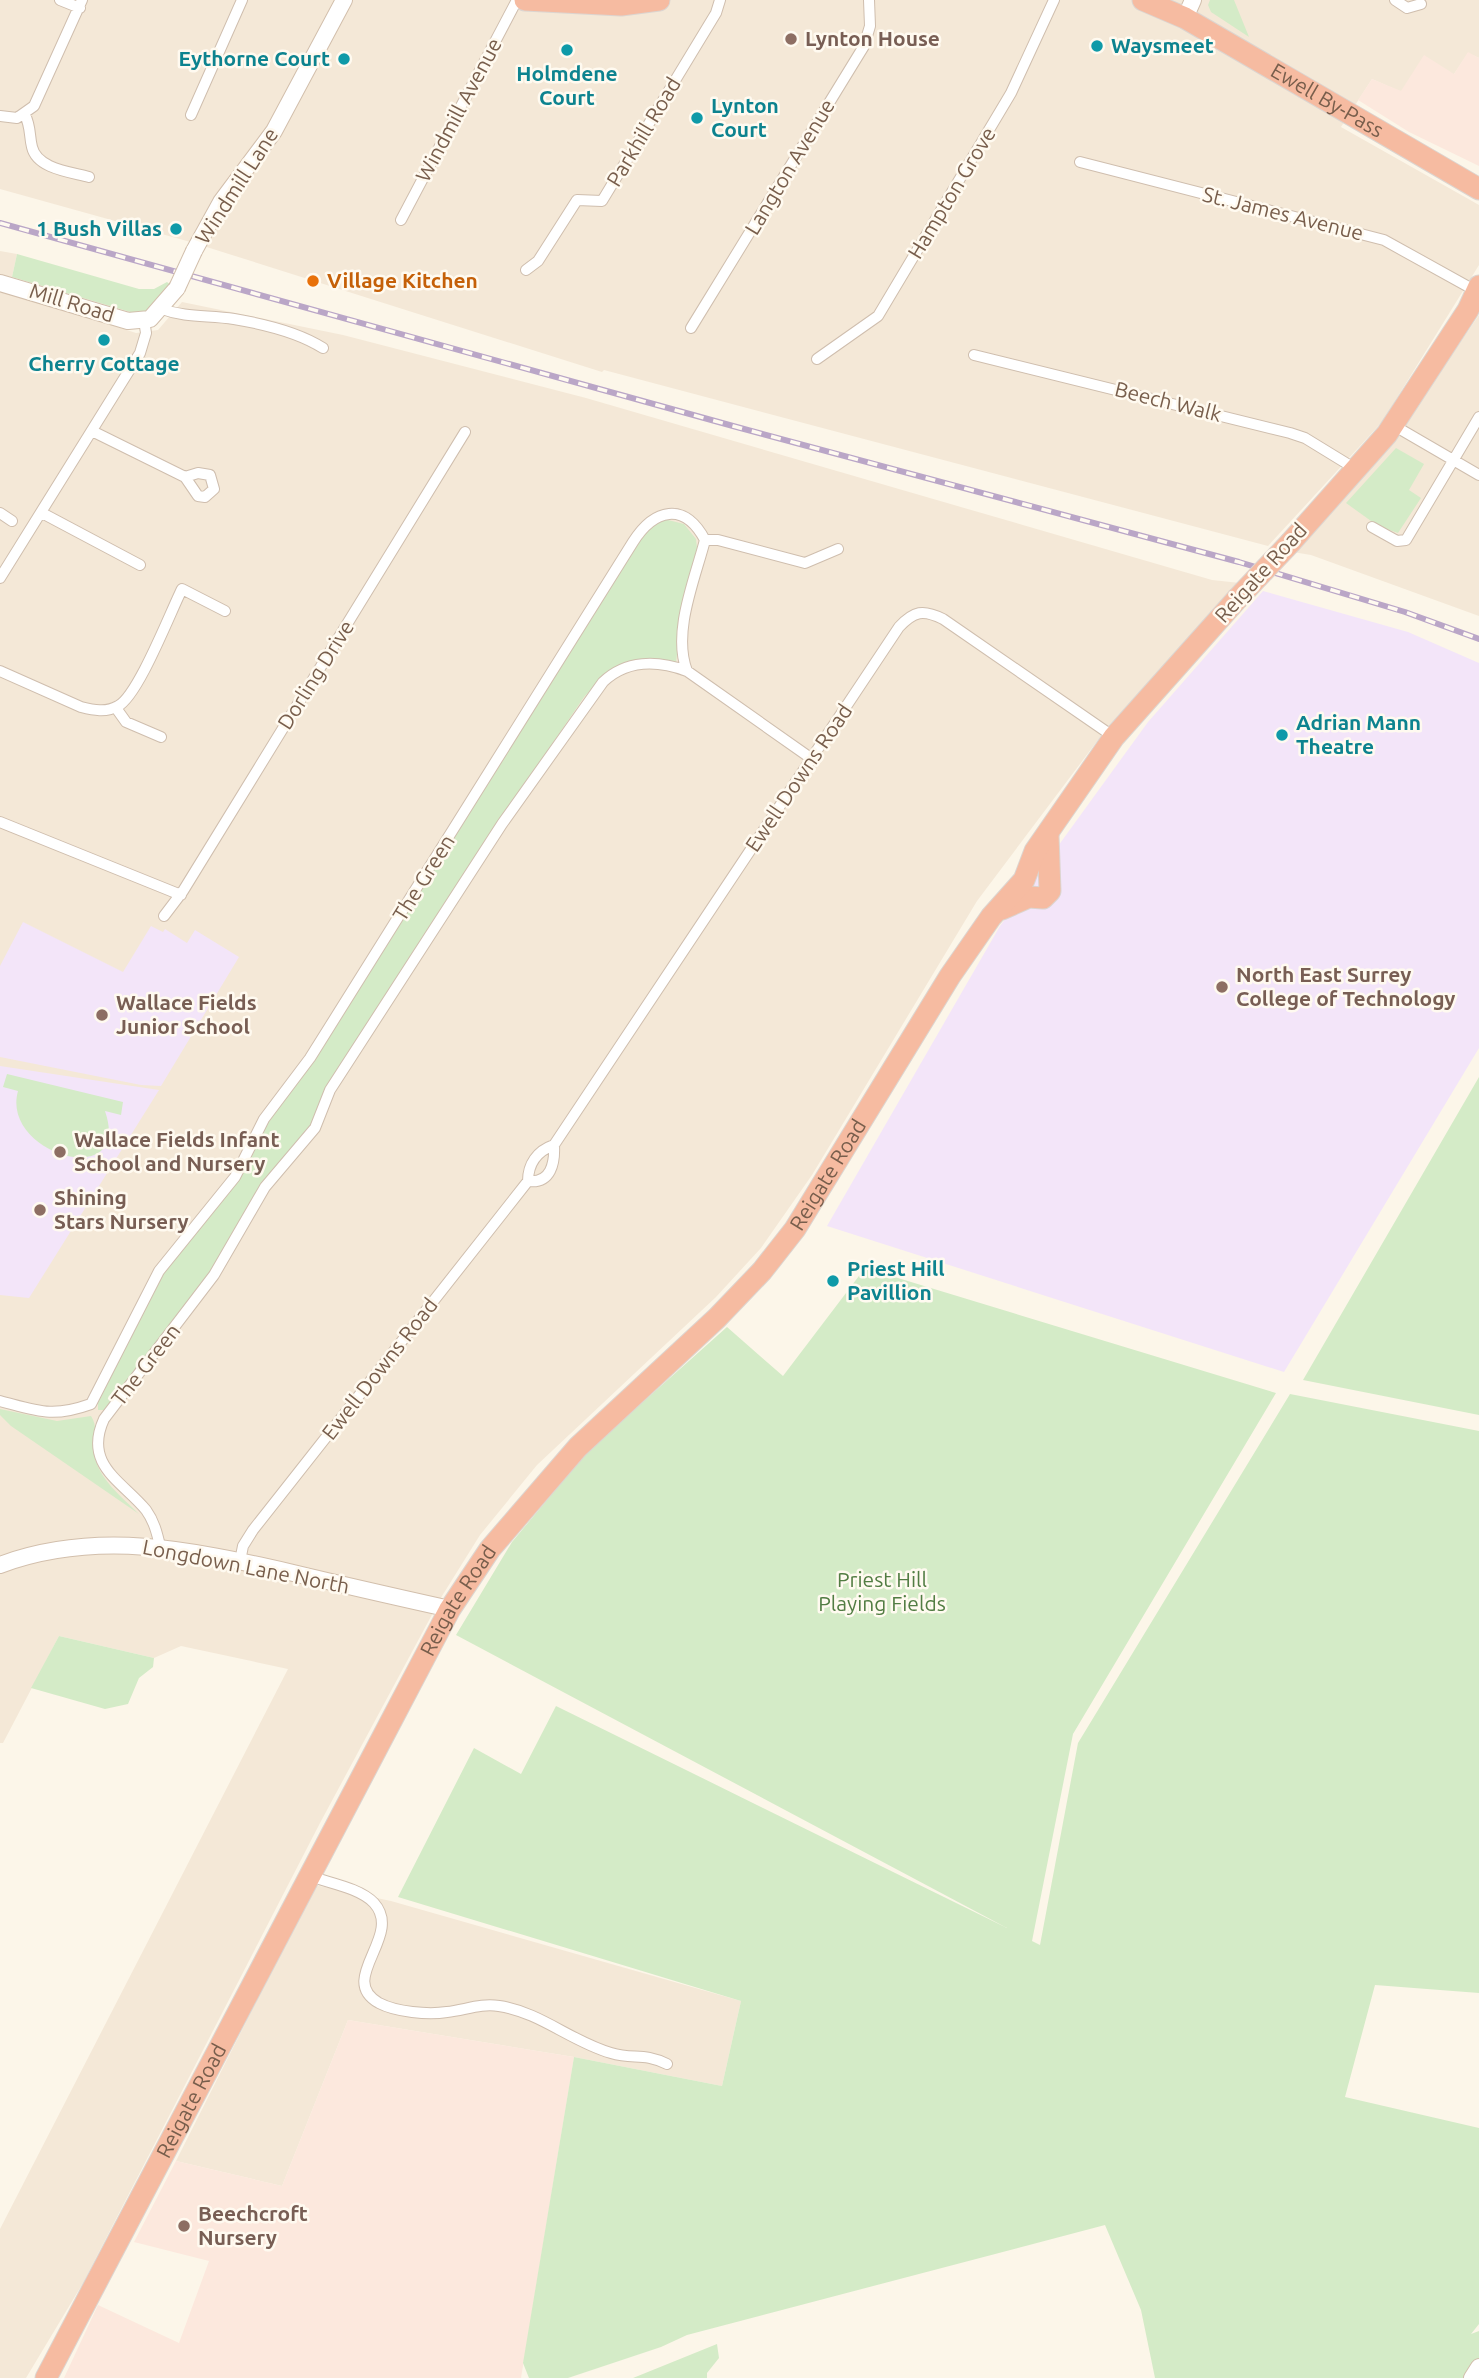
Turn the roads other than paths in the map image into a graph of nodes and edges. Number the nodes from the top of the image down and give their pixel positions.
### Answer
1 (60, 0) edge
2 (242, 0) edge
3 (344, 0) edge
4 (517, 0) edge
5 (659, 0) edge
6 (720, 0) edge
7 (869, 0) edge
8 (1054, 0) edge
9 (1143, 0) edge
10 (1395, 0) edge
11 (537, 1) edge
12 (81, 4) edge
13 (1421, 4) dead end
14 (1189, 9) edge
15 (25, 115) junction
16 (191, 115) dead end
17 (0, 116) edge
18 (1080, 162) dead end
19 (89, 177) dead end
20 (1477, 184) edge
21 (401, 220) dead end
22 (526, 270) dead end
23 (0, 283) edge
24 (1475, 297) edge
25 (162, 309) junction
26 (144, 320) junction
27 (691, 328) dead end
28 (323, 348) dead end
29 (974, 355) dead end
30 (817, 359) dead end
31 (1479, 417) edge
32 (1393, 425) junction
33 (92, 431) junction
34 (465, 432) dead end
35 (1453, 460) junction
36 (1354, 468) junction
37 (1479, 475) edge
38 (185, 477) dead end
39 (0, 513) edge
40 (42, 513) junction
41 (12, 521) dead end
42 (1372, 527) dead end
43 (705, 540) junction
44 (838, 549) dead end
45 (139, 565) dead end
46 (0, 578) edge
47 (225, 611) dead end
48 (0, 671) edge
49 (687, 671) junction
50 (116, 708) junction
51 (161, 737) dead end
52 (1114, 737) junction
53 (812, 759) junction
54 (0, 822) edge
55 (1048, 832) junction
56 (1026, 884) junction
57 (181, 895) junction
58 (164, 916) dead end
59 (554, 1144) junction
60 (528, 1181) junction
61 (0, 1401) edge
62 (91, 1404) junction
63 (102, 1424) junction
64 (160, 1546) junction
65 (240, 1561) junction
66 (0, 1565) edge
67 (450, 1609) junction
68 (310, 1876) junction
69 (667, 2064) dead end
70 (1479, 2367) edge
71 (46, 2378) edge
72 (1472, 2378) edge

1 - 12 street
2 - 16 street
3 - 25 main road, Windmill Lane, bridge
4 - 21 street, Windmill Avenue
5 - 11 highway
6 - 22 street, Parkhill Road
7 - 27 street, Langton Avenue
8 - 30 street, Hampton Grove
9 - 14 highway, Ewell By-Pass
10 - 13 street
12 - 15 street
14 - 20 highway, Ewell By-Pass
15 - 17 street
15 - 19 street
18 - 24 street, St. James Avenue
23 - 26 main road, Mill Road
24 - 32 highway, Reigate Road
25 - 26 main road, Windmill Lane
25 - 28 street
26 - 33 street
29 - 36 street, Beech Walk
31 - 35 street
32 - 35 street
32 - 36 highway, Reigate Road
33 - 38 street
33 - 40 street
34 - 57 street, Dorling Drive
35 - 37 street
35 - 42 street
36 - 52 highway, Reigate Road, bridge
39 - 41 street
40 - 45 street
40 - 46 street
43 - 44 street
43 - 49 street
43 - 62 street, The Green
47 - 50 street
48 - 50 street
49 - 53 street, The Green
49 - 63 street, The Green
50 - 51 street
52 - 53 street, Ewell Downs Road
52 - 55 highway, Reigate Road
53 - 59 street, Ewell Downs Road
54 - 57 street
55 - 56 highway, Reigate Road
55 - 56 highway, Reigate Road
56 - 67 highway, Reigate Road
57 - 58 street, Dorling Drive
59 - 60 street, Ewell Downs Road
59 - 60 street, Ewell Downs Road
60 - 65 street, Ewell Downs Road
61 - 62 street, The Green
62 - 63 street, The Green
63 - 64 street, The Green
64 - 65 main road, Longdown Lane North
64 - 66 main road, Longdown Lane North
65 - 67 main road, Longdown Lane North
67 - 68 highway, Reigate Road
68 - 69 street
68 - 71 highway, Reigate Road
70 - 72 main road

